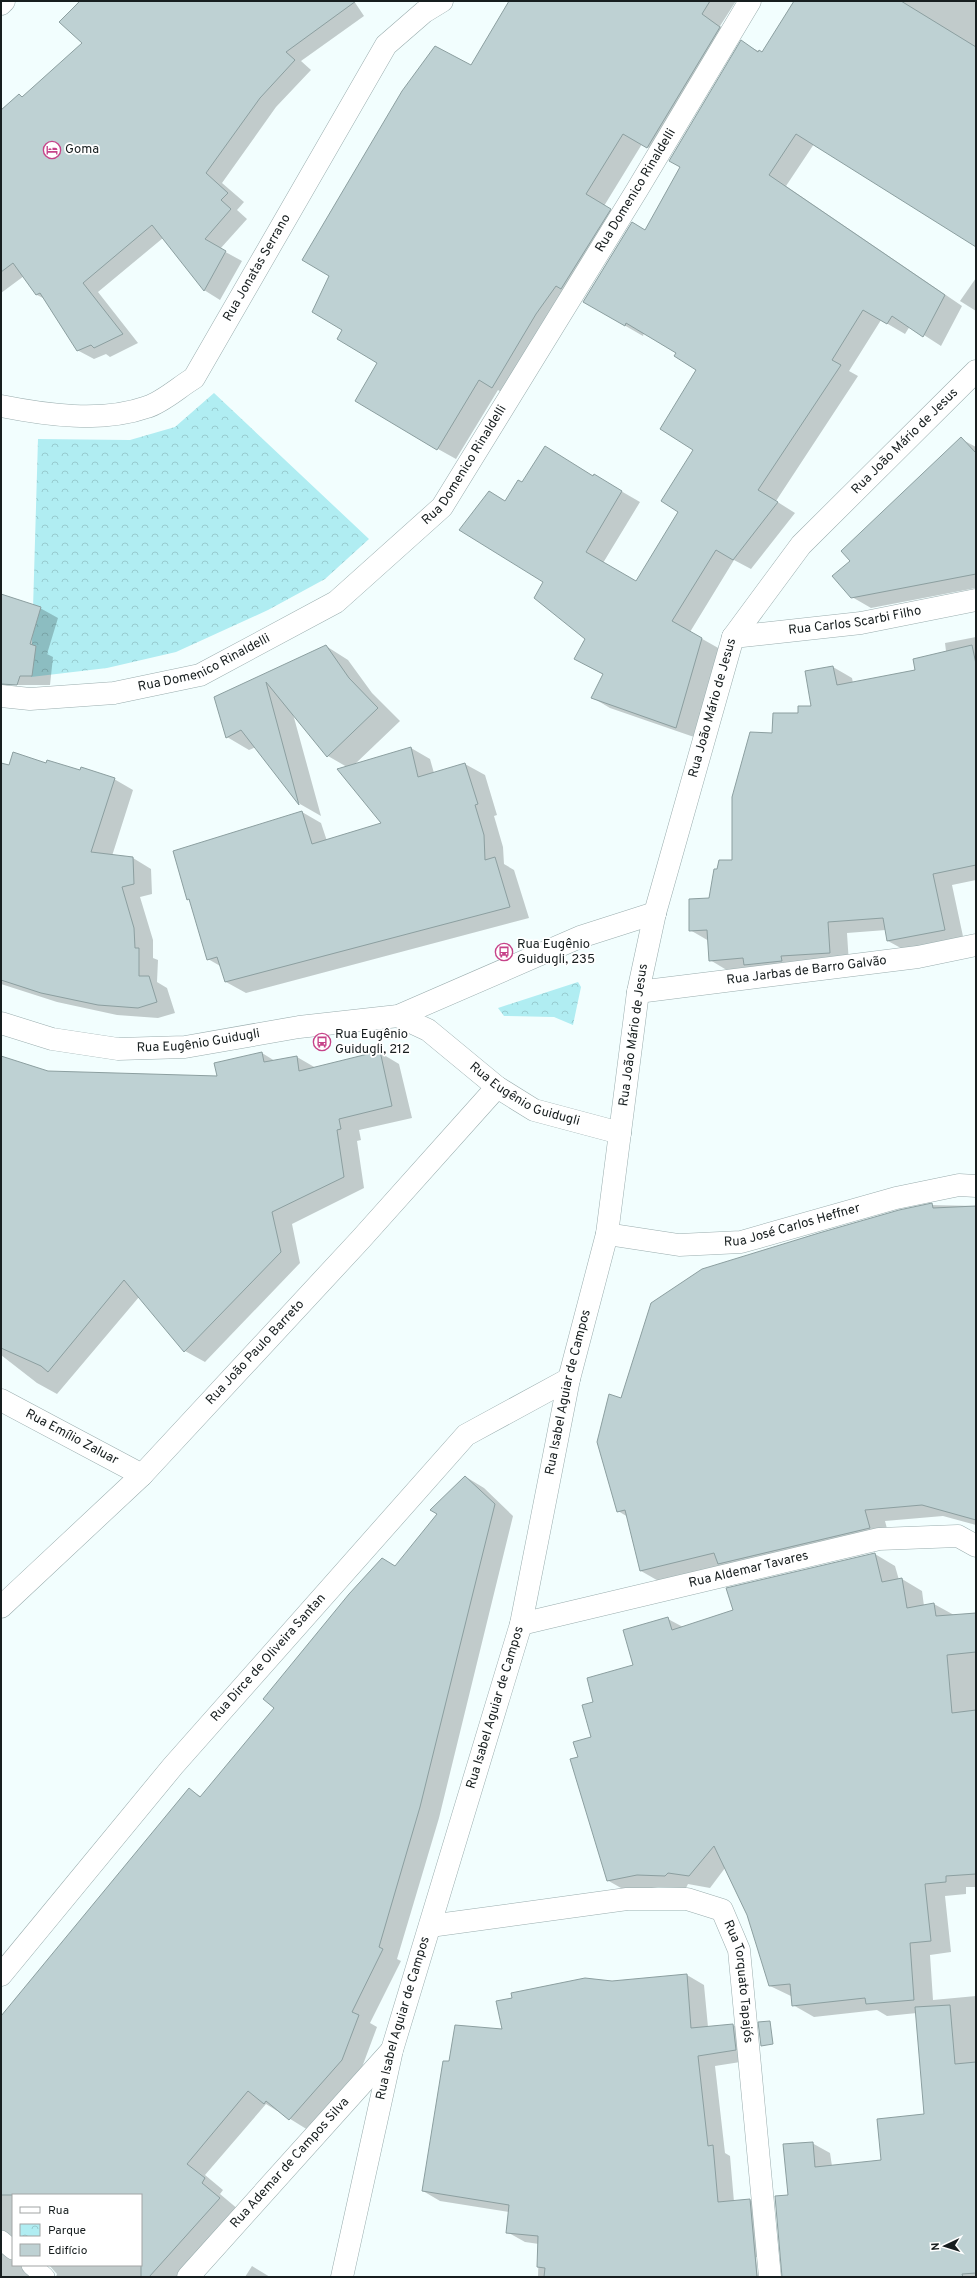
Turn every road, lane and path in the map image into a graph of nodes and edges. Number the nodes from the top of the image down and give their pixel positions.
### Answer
1 (4, 1) edge
2 (442, 1) edge
3 (750, 1) edge
4 (1, 4) edge
5 (976, 371) edge
6 (1, 406) edge
7 (976, 600) edge
8 (733, 636) junction
9 (1, 696) edge
10 (655, 913) junction
11 (976, 945) edge
12 (638, 992) junction
13 (398, 1016) junction
14 (1, 1023) edge
15 (498, 1087) junction
16 (620, 1133) junction
17 (976, 1186) edge
18 (607, 1234) junction
19 (569, 1379) junction
20 (1, 1400) edge
21 (142, 1475) junction
22 (976, 1546) edge
23 (1, 1608) edge
24 (521, 1624) junction
25 (430, 1926) junction
26 (1, 1975) edge
27 (392, 2050) junction
28 (1, 2240) edge
29 (12, 2249) edge
30 (32, 2266) edge
31 (45, 2277) edge
32 (188, 2277) edge
33 (342, 2277) edge
34 (770, 2277) edge

1 - 4 street
2 - 6 street, Rua Jonatas Serrano
3 - 9 street, Rua Domenico Rinaldelli
5 - 8 street, Rua João Mário de Jesus
7 - 8 street, Rua Carlos Scarbi Filho
8 - 10 street, Rua João Mário de Jesus
10 - 12 street, Rua João Mário de Jesus
10 - 13 street, Rua Eugênio Guidugli
11 - 12 street, Rua Jarbas de Barro Galvão
12 - 16 street, Rua João Mário de Jesus
13 - 14 street, Rua Eugênio Guidugli
13 - 15 street, Rua Eugênio Guidugli
15 - 16 street, Rua Eugênio Guidugli
15 - 21 street, Rua João Paulo Barreto
16 - 18 street, Rua Isabel Aguiar de Campos
17 - 18 street, Rua José Carlos Heffner
18 - 19 street, Rua Isabel Aguiar de Campos
19 - 24 street, Rua Isabel Aguiar de Campos
19 - 26 street, Rua Dirce de Oliveira Santan
20 - 21 street, Rua Emílio Zaluar
21 - 23 street, Rua João Paulo Barreto
22 - 24 street, Rua Aldemar Tavares
24 - 25 street, Rua Isabel Aguiar de Campos
25 - 27 street, Rua Isabel Aguiar de Campos
25 - 34 street, Rua Torquato Tapajós
27 - 32 street, Rua Ademar de Campos Silva
27 - 33 street, Rua Isabel Aguiar de Campos
28 - 29 lane
30 - 31 lane

